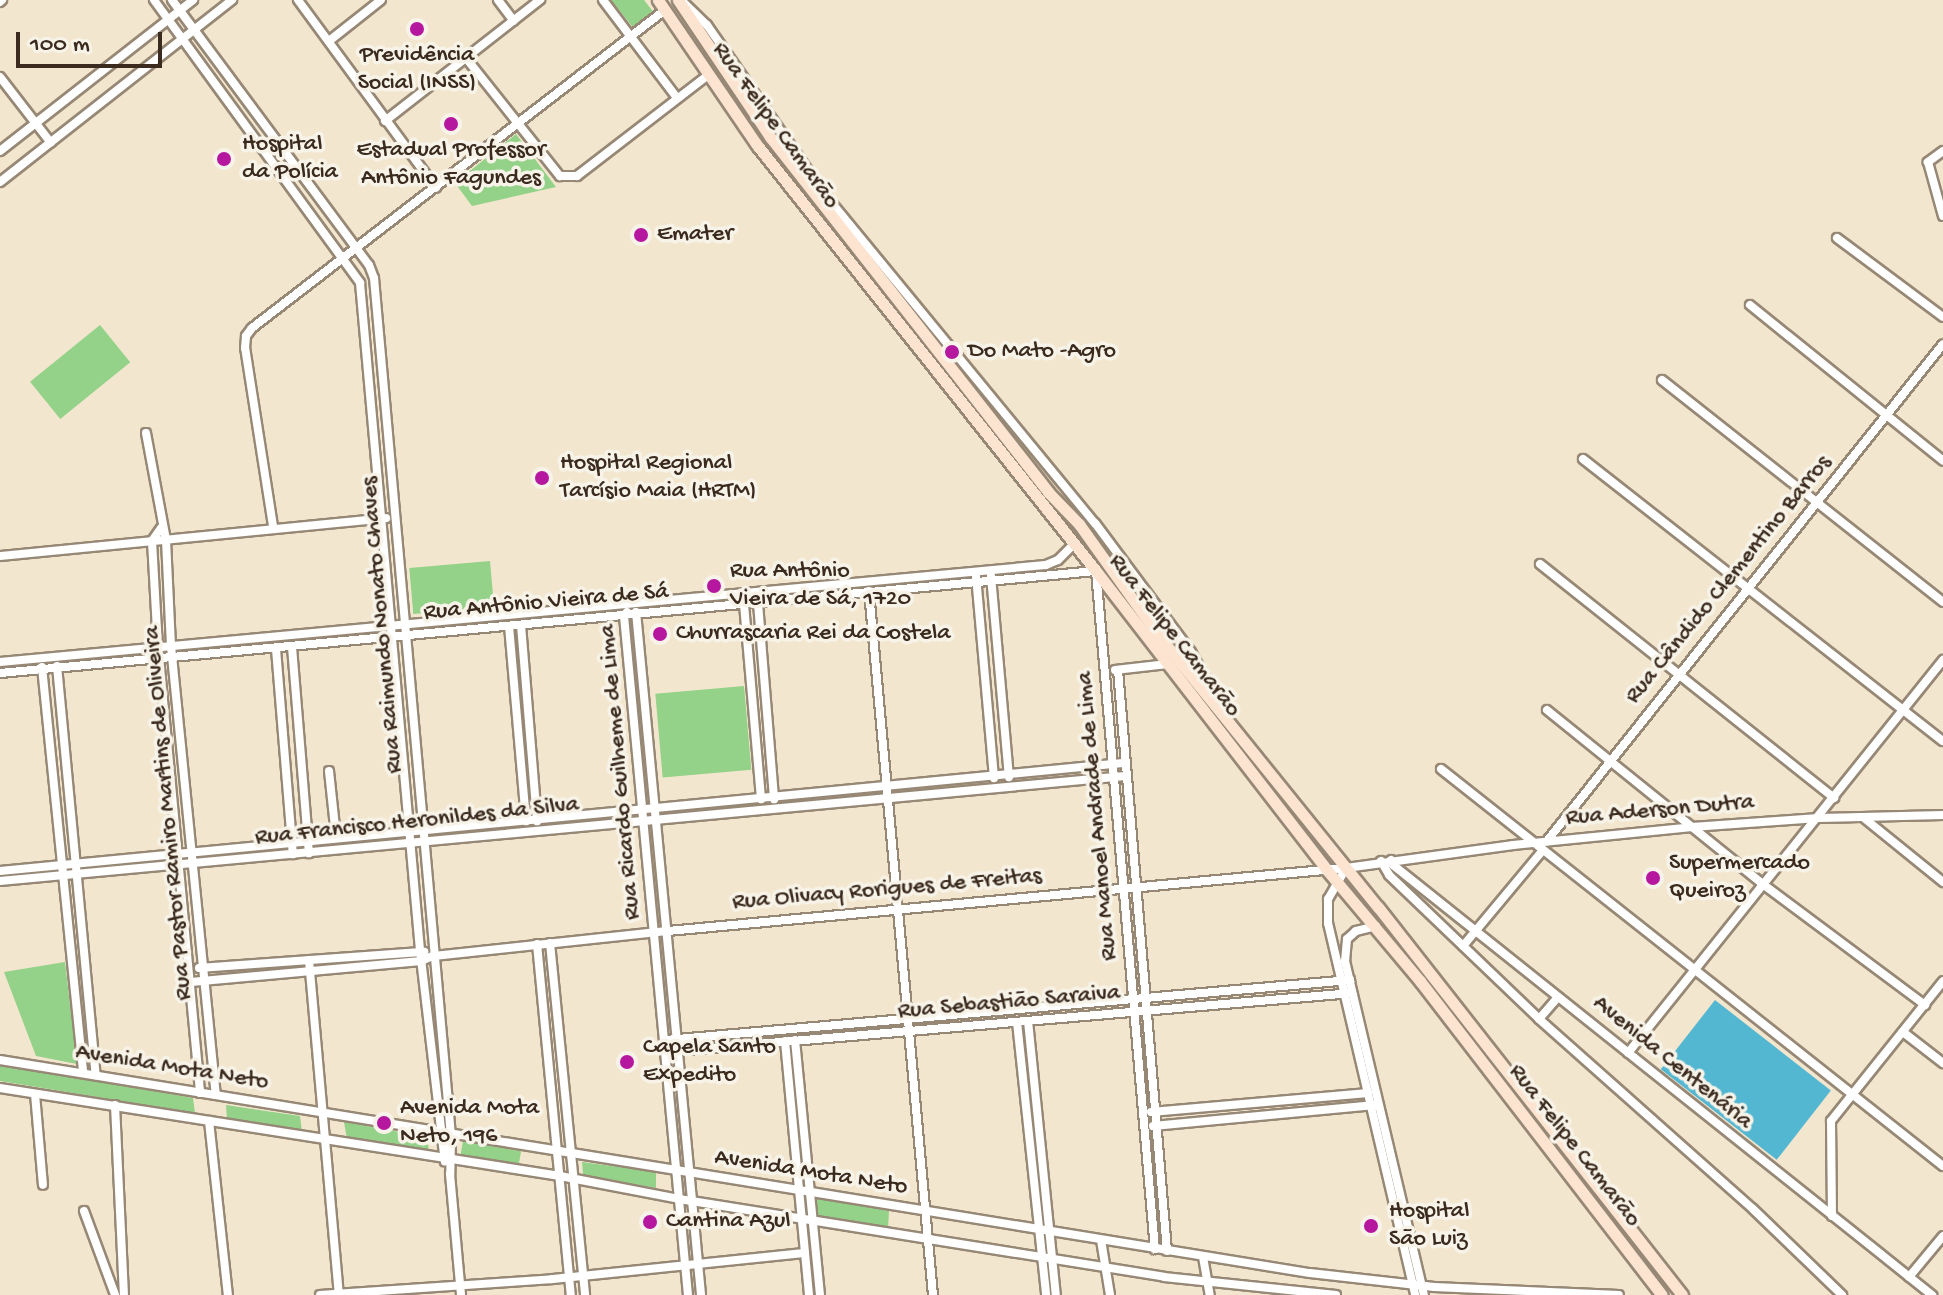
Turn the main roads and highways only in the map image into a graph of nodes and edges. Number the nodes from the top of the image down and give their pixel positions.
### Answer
1 (680, 0) edge
2 (661, 5) edge
3 (689, 17) junction
4 (708, 75) junction
5 (748, 104) junction
6 (1074, 544) junction
7 (1127, 591) junction
8 (1562, 1168) junction
9 (1582, 1170) junction
10 (1610, 1227) junction
11 (1630, 1230) junction
12 (1662, 1295) edge
13 (1682, 1295) edge

1 - 3 main road, Rua Felipe Camarão
2 - 3 main road
2 - 4 main road, Rua Felipe Camarão
3 - 5 main road, Rua Felipe Camarão
4 - 5 main road
4 - 6 main road, Rua Felipe Camarão
5 - 7 main road, Rua Felipe Camarão
6 - 7 main road
6 - 8 main road, Rua Felipe Camarão
7 - 9 main road, Rua Felipe Camarão
8 - 9 main road
8 - 10 main road, Rua Felipe Camarão
9 - 11 main road, Rua Felipe Camarão
10 - 11 main road
10 - 12 main road, Rua Felipe Camarão
11 - 13 main road, Rua Felipe Camarão

